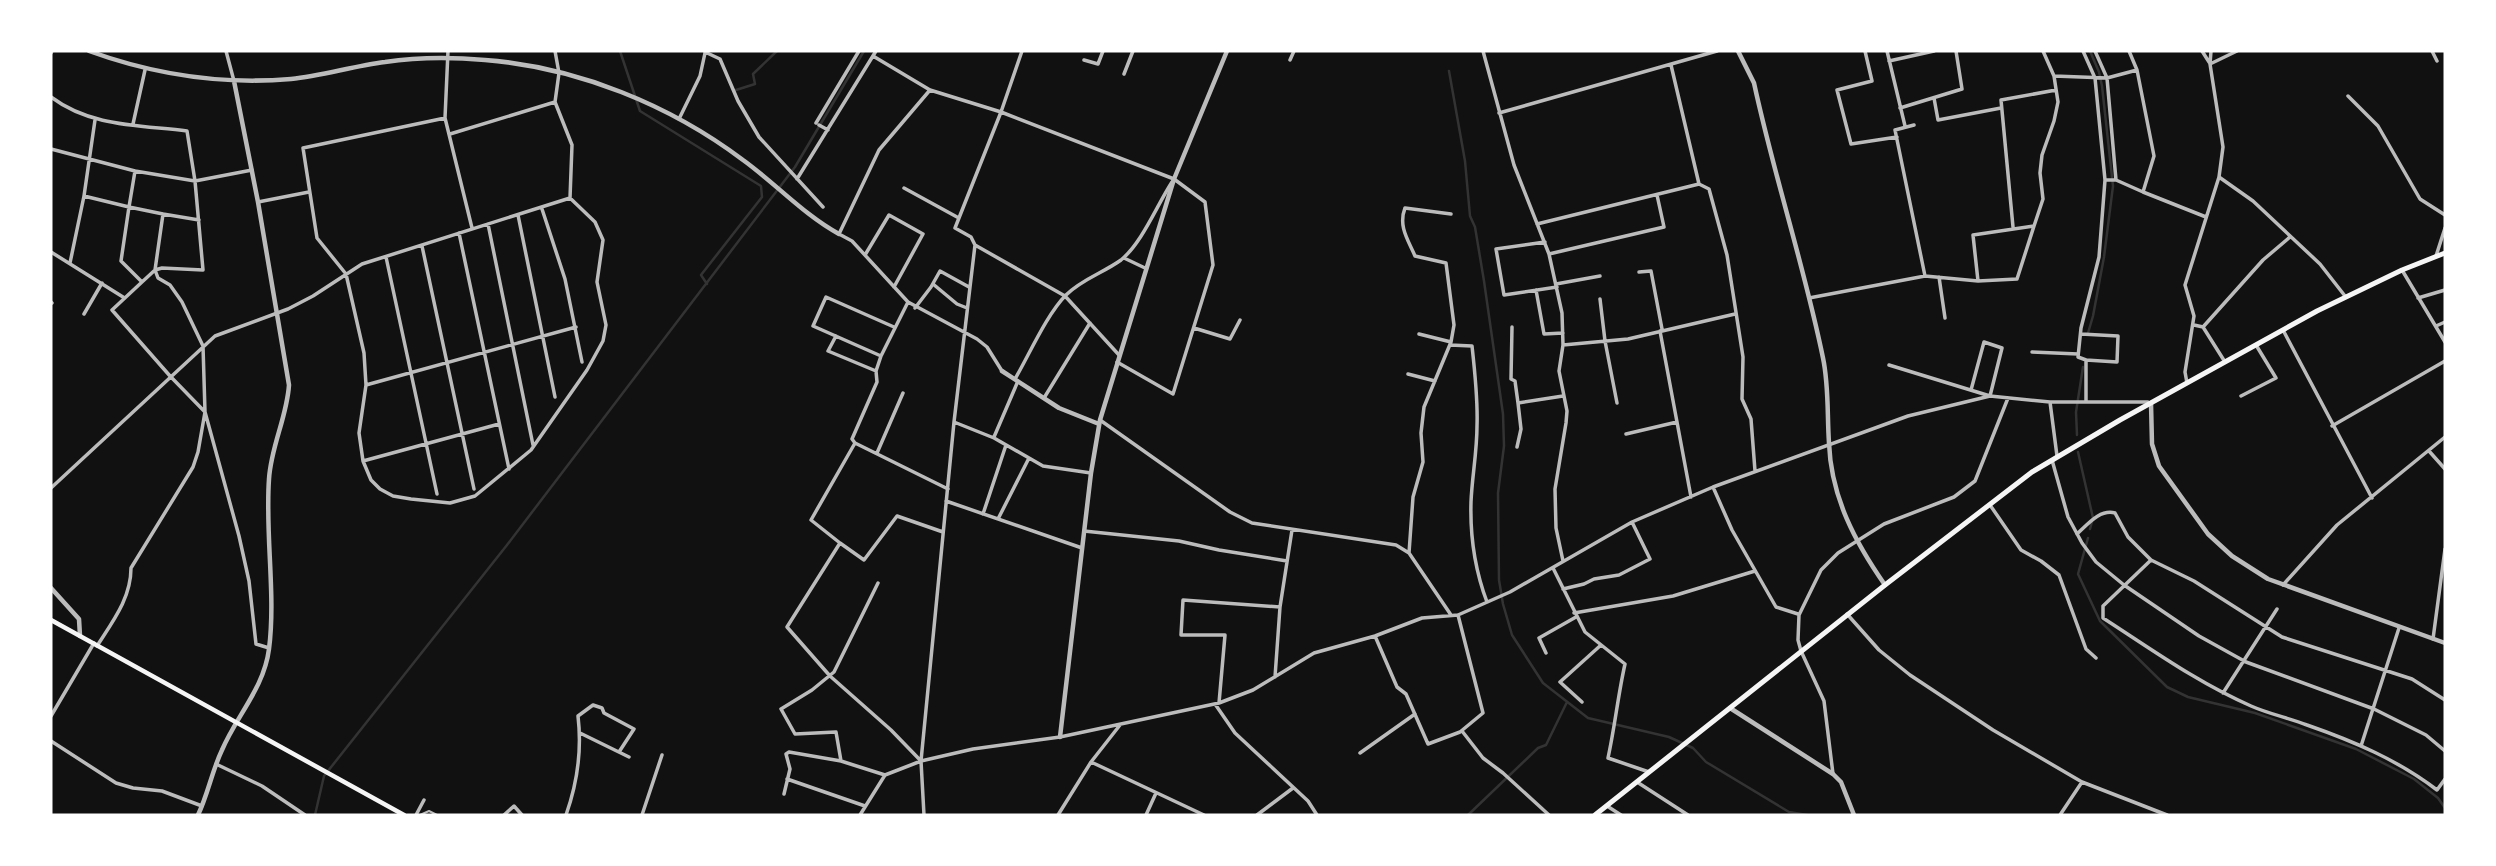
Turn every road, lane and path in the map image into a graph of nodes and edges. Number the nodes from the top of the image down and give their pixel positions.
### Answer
1 (89, 51) edge
2 (226, 51) edge
3 (448, 51) edge
4 (555, 51) edge
5 (705, 51) edge
6 (859, 51) edge
7 (876, 51) edge
8 (1022, 51) edge
9 (1103, 51) edge
10 (1133, 51) edge
11 (1227, 51) edge
12 (1294, 51) edge
13 (1483, 51) edge
14 (1717, 51) edge
15 (1738, 51) edge
16 (1865, 51) edge
17 (1887, 51) edge
18 (1934, 51) edge
19 (1956, 51) edge
20 (2043, 51) edge
21 (2083, 51) edge
22 (2095, 51) edge
23 (2129, 51) edge
24 (2202, 51) edge
25 (2211, 51) edge
26 (2237, 51) edge
27 (2432, 51) edge
28 (873, 55) junction
29 (448, 58) junction
30 (1084, 60) dead end
31 (1290, 60) dead end
32 (1889, 61) junction
33 (2437, 61) dead end
34 (2210, 64) junction
35 (1671, 65) junction
36 (145, 70) junction
37 (2137, 70) junction
38 (559, 73) junction
39 (1124, 74) dead end
40 (2054, 76) junction
41 (2101, 78) junction
42 (234, 81) junction
43 (930, 90) junction
44 (2056, 90) junction
45 (2348, 96) dead end
46 (51, 97) edge
47 (1934, 98) junction
48 (555, 102) junction
49 (1900, 108) junction
50 (2001, 108) junction
51 (1001, 112) junction
52 (1499, 113) junction
53 (445, 118) junction
54 (679, 119) junction
55 (94, 120) junction
56 (133, 124) junction
57 (1914, 125) dead end
58 (1905, 126) junction
59 (826, 129) junction
60 (449, 134) junction
61 (1897, 138) junction
62 (51, 149) edge
63 (89, 161) junction
64 (252, 170) junction
65 (135, 171) junction
66 (2219, 177) junction
67 (797, 179) junction
68 (1174, 179) junction
69 (2105, 180) junction
70 (2114, 180) junction
71 (195, 181) junction
72 (1699, 184) junction
73 (904, 188) dead end
74 (309, 192) junction
75 (2143, 192) junction
76 (1657, 195) junction
77 (84, 196) junction
78 (570, 198) junction
79 (258, 202) junction
80 (129, 206) junction
81 (823, 207) dead end
82 (541, 208) junction
83 (163, 214) junction
84 (1451, 214) dead end
85 (518, 215) junction
86 (2445, 215) edge
87 (2206, 217) junction
88 (958, 218) junction
89 (200, 220) junction
90 (488, 223) junction
91 (1537, 224) junction
92 (2034, 226) junction
93 (2013, 227) junction
94 (472, 228) junction
95 (2445, 228) edge
96 (459, 233) junction
97 (839, 234) junction
98 (2290, 237) junction
99 (1545, 242) junction
100 (975, 245) junction
101 (422, 246) junction
102 (51, 252) edge
103 (2445, 253) edge
104 (1549, 254) junction
105 (865, 255) junction
106 (385, 256) junction
107 (2436, 257) junction
108 (1124, 258) junction
109 (70, 263) junction
110 (1145, 268) junction
111 (155, 270) junction
112 (2402, 270) junction
113 (1639, 272) dead end
114 (346, 274) junction
115 (1600, 276) dead end
116 (1925, 276) junction
117 (1939, 277) junction
118 (1978, 281) junction
119 (142, 282) junction
120 (102, 283) junction
121 (933, 284) junction
122 (1556, 286) junction
123 (970, 287) junction
124 (894, 288) junction
125 (1536, 290) junction
126 (2445, 290) edge
127 (1065, 296) junction
128 (2345, 296) junction
129 (123, 298) junction
130 (1809, 298) junction
131 (2418, 298) junction
132 (1600, 299) dead end
133 (908, 302) junction
134 (915, 308) junction
135 (967, 308) junction
136 (277, 313) junction
137 (83, 314) dead end
138 (1735, 314) junction
139 (1945, 318) dead end
140 (1240, 320) dead end
141 (2445, 322) edge
142 (1090, 323) junction
143 (2194, 325) junction
144 (2435, 326) junction
145 (576, 327) junction
146 (894, 327) junction
147 (1512, 327) dead end
148 (2203, 327) junction
149 (1194, 328) junction
150 (964, 330) junction
151 (1661, 330) junction
152 (2283, 330) junction
153 (1563, 332) junction
154 (1419, 334) dead end
155 (2081, 334) junction
156 (543, 336) junction
157 (836, 336) junction
158 (1605, 341) junction
159 (2445, 342) edge
160 (514, 344) junction
161 (1451, 344) junction
162 (1563, 345) junction
163 (2256, 345) junction
164 (203, 346) junction
165 (484, 352) junction
166 (2032, 352) dead end
167 (2078, 354) junction
168 (1119, 355) junction
169 (881, 356) junction
170 (2086, 360) junction
171 (2445, 361) edge
172 (582, 362) dead end
173 (1117, 362) junction
174 (2225, 362) junction
175 (446, 363) junction
176 (1889, 365) dead end
177 (876, 371) junction
178 (1002, 371) joint
179 (411, 373) junction
180 (1408, 374) dead end
181 (170, 376) junction
182 (1017, 380) junction
183 (1435, 381) junction
184 (2187, 383) junction
185 (366, 385) junction
186 (1971, 390) junction
187 (903, 393) dead end
188 (1564, 396) junction
189 (1990, 396) junction
190 (2241, 396) dead end
191 (555, 397) dead end
192 (1044, 398) junction
193 (2008, 398) junction
194 (2050, 402) junction
195 (2083, 402) junction
196 (1518, 403) junction
197 (1617, 403) dead end
198 (2151, 403) junction
199 (205, 412) junction
200 (954, 422) junction
201 (1099, 422) junction
202 (1677, 422) junction
203 (499, 423) junction
204 (2332, 426) junction
205 (461, 434) junction
206 (1626, 434) dead end
207 (2445, 437) edge
208 (994, 438) junction
209 (855, 443) junction
210 (426, 444) junction
211 (533, 445) junction
212 (1006, 445) junction
213 (1829, 445) junction
214 (1517, 447) dead end
215 (2429, 451) junction
216 (877, 453) junction
217 (1029, 458) junction
218 (2054, 458) junction
219 (363, 461) junction
220 (509, 469) junction
221 (2445, 469) edge
222 (1755, 472) junction
223 (1091, 473) junction
224 (1713, 487) junction
225 (51, 488) edge
226 (474, 489) dead end
227 (948, 489) junction
228 (437, 494) dead end
229 (1690, 497) junction
230 (2372, 498) junction
231 (946, 501) junction
232 (1989, 504) junction
233 (983, 514) junction
234 (998, 519) junction
235 (1632, 523) junction
236 (1292, 530) junction
237 (1084, 531) junction
238 (943, 532) junction
239 (2077, 534) junction
240 (1857, 542) junction
241 (840, 543) junction
242 (1082, 548) junction
243 (2445, 548) edge
244 (1409, 553) junction
245 (2151, 560) junction
246 (1287, 561) junction
247 (1563, 561) junction
248 (1553, 568) junction
249 (1755, 571) junction
250 (878, 583) dead end
251 (1885, 585) junction
252 (2124, 585) junction
253 (2283, 585) junction
254 (51, 589) edge
255 (1563, 589) junction
256 (1487, 602) junction
257 (1280, 607) junction
258 (2277, 609) dead end
259 (1847, 614) junction
260 (1451, 615) junction
261 (1458, 615) junction
262 (1575, 615) junction
263 (1799, 615) junction
264 (51, 620) edge
265 (2266, 627) junction
266 (2399, 628) junction
267 (80, 636) junction
268 (1376, 636) junction
269 (2433, 639) junction
270 (2445, 643) edge
271 (96, 644) junction
272 (1601, 645) junction
273 (269, 648) junction
274 (1801, 651) junction
275 (1546, 653) dead end
276 (2096, 658) dead end
277 (2244, 661) junction
278 (2385, 671) junction
279 (830, 676) junction
280 (1275, 679) junction
281 (2223, 693) junction
282 (2445, 700) edge
283 (1582, 702) dead end
284 (1217, 703) junction
285 (1730, 708) junction
286 (2374, 709) junction
287 (1415, 714) junction
288 (51, 716) edge
289 (237, 723) junction
290 (1121, 723) junction
291 (1462, 731) junction
292 (580, 733) junction
293 (1059, 737) junction
294 (51, 741) edge
295 (2361, 747) junction
296 (2445, 751) edge
297 (619, 752) junction
298 (1360, 753) dead end
299 (662, 755) dead end
300 (629, 757) dead end
301 (841, 761) junction
302 (921, 761) junction
303 (1091, 762) junction
304 (216, 764) junction
305 (1649, 772) junction
306 (1833, 774) junction
307 (885, 775) junction
308 (787, 779) junction
309 (2445, 779) edge
310 (1636, 782) junction
311 (2082, 782) junction
312 (1293, 788) junction
313 (1156, 793) junction
314 (784, 794) dead end
315 (424, 800) dead end
316 (202, 806) junction
317 (865, 806) junction
318 (1607, 806) junction
319 (198, 815) edge
320 (305, 815) edge
321 (404, 815) edge
322 (418, 815) edge
323 (437, 815) edge
324 (504, 815) edge
325 (522, 815) edge
326 (566, 815) edge
327 (642, 815) edge
328 (860, 815) edge
329 (924, 815) edge
330 (1058, 815) edge
331 (1146, 815) edge
332 (1204, 815) edge
333 (1256, 815) edge
334 (1317, 815) edge
335 (1549, 815) edge
336 (1595, 815) edge
337 (1621, 815) edge
338 (1688, 815) edge
339 (1854, 815) edge
340 (2060, 815) edge
341 (2167, 815) edge

1 - 36 street
2 - 42 street
3 - 29 street
4 - 38 street
5 - 54 street
5 - 67 street
6 - 59 street
7 - 28 street
8 - 51 street
9 - 30 street
10 - 39 street
11 - 68 street
12 - 31 street
13 - 52 street
14 - 35 street
15 - 130 street
16 - 61 street
17 - 32 street
18 - 32 street
19 - 47 street
20 - 40 street
21 - 41 street
22 - 41 street
23 - 37 street
24 - 34 street
25 - 34 street
26 - 34 street
27 - 33 street
28 - 43 street
28 - 59 street
29 - 38 street
29 - 42 street
29 - 53 street
32 - 49 street
34 - 66 street
35 - 52 street
35 - 72 street
36 - 42 street
36 - 56 street
37 - 41 street
37 - 75 street
38 - 48 street
38 - 54 street
40 - 41 street
40 - 44 street
41 - 69 street
41 - 70 street
42 - 64 street
43 - 51 street
43 - 97 street
44 - 50 street
44 - 92 street
45 - 86 street
46 - 55 street
47 - 49 street
47 - 50 street
48 - 60 street
48 - 78 street
49 - 58 street
50 - 93 street
51 - 68 street
51 - 88 street
52 - 91 street
53 - 60 street
53 - 74 street
54 - 97 street
55 - 56 street
55 - 63 street
56 - 71 street
57 - 58 street
58 - 61 street
59 - 67 street
60 - 94 street
61 - 116 street
62 - 63 street
63 - 65 street
63 - 77 street
64 - 71 street
64 - 79 street
65 - 71 street
65 - 80 street
66 - 87 street
66 - 98 street
67 - 81 street
68 - 108 street
68 - 110 street
68 - 149 street
69 - 70 street
69 - 155 street
70 - 75 street
71 - 89 street
72 - 76 street
72 - 138 street
73 - 88 street
74 - 79 street
74 - 114 street
75 - 87 street
76 - 91 street
76 - 104 street
77 - 80 street
77 - 109 street
78 - 82 street
78 - 211 street
79 - 136 street
80 - 83 street
80 - 119 street
82 - 85 street
82 - 145 street
83 - 89 street
83 - 111 street
84 - 161 street
85 - 90 street
85 - 156 street
87 - 143 street
88 - 100 street
89 - 111 street
90 - 94 street
90 - 160 street
91 - 99 street
92 - 93 street
92 - 118 street
93 - 118 street
94 - 96 street
95 - 107 street
96 - 101 street
96 - 165 street
97 - 105 street
98 - 128 street
98 - 148 street
99 - 104 street
99 - 125 street
100 - 123 street
100 - 127 street
101 - 106 street
101 - 175 street
102 - 109 street
103 - 107 main road
104 - 122 street
105 - 124 street
105 - 124 street
106 - 114 street
106 - 179 street
107 - 112 main road
108 - 110 street
108 - 127 street
109 - 120 street
110 - 168 street
111 - 119 street
111 - 164 street
112 - 128 main road
112 - 131 street
113 - 151 street
114 - 136 street
114 - 185 street
115 - 122 street
116 - 117 street
116 - 130 street
117 - 118 street
117 - 139 street
119 - 129 street
120 - 129 street
120 - 137 street
121 - 123 street
121 - 134 street
121 - 135 street
122 - 125 street
122 - 153 street
123 - 135 street
124 - 133 street
125 - 153 street
126 - 131 street
127 - 142 street
127 - 182 street
128 - 152 main road
129 - 181 street
130 - 213 street
131 - 144 street
132 - 158 street
133 - 134 street
133 - 146 street
134 - 150 street
135 - 150 street
136 - 164 street
136 - 273 street
138 - 151 street
138 - 222 street
140 - 149 street
141 - 144 street
142 - 168 street
142 - 192 street
143 - 148 street
143 - 184 street
144 - 159 street
145 - 156 street
145 - 172 street
146 - 157 street
146 - 169 street
147 - 196 street
148 - 174 street
149 - 173 street
150 - 178 street
150 - 200 street
151 - 158 street
151 - 202 street
152 - 163 main road
152 - 204 street
153 - 162 street
154 - 161 street
155 - 167 street
155 - 170 street
156 - 160 street
156 - 191 street
157 - 169 street
157 - 177 street
158 - 162 street
158 - 197 street
160 - 165 street
160 - 211 street
161 - 183 street
161 - 256 street
162 - 188 street
163 - 174 main road
163 - 190 street
164 - 181 street
164 - 199 street
165 - 175 street
165 - 203 street
166 - 167 street
167 - 170 street
168 - 173 street
169 - 177 street
170 - 195 street
171 - 204 street
173 - 201 street
174 - 184 main road
175 - 179 street
175 - 205 street
176 - 186 street
177 - 209 street
178 - 182 street
179 - 185 street
179 - 210 street
180 - 183 street
181 - 199 street
181 - 225 street
182 - 192 street
182 - 208 street
183 - 244 street
184 - 198 main road
185 - 219 street
186 - 189 street
186 - 189 street
187 - 216 street
188 - 196 street
188 - 247 street
189 - 193 street
189 - 213 street
192 - 201 street
193 - 194 street
193 - 240 street
194 - 195 street
194 - 218 street
195 - 198 street
196 - 214 street
198 - 218 main road
198 - 253 street
199 - 271 street
199 - 273 street
200 - 208 street
200 - 227 street
201 - 223 street
201 - 236 street
202 - 206 street
202 - 229 street
203 - 205 street
203 - 220 street
204 - 230 street
205 - 210 street
205 - 226 street
207 - 215 street
208 - 212 street
209 - 216 street
209 - 241 street
210 - 219 street
210 - 228 street
211 - 220 street
212 - 217 street
212 - 233 street
213 - 222 street
213 - 240 street
215 - 221 street
215 - 230 street
216 - 227 street
217 - 223 street
217 - 234 street
218 - 232 main road
218 - 239 street
219 - 220 street
222 - 224 street
223 - 237 street
224 - 229 street
224 - 249 street
227 - 231 street
229 - 235 street
230 - 253 street
231 - 233 street
231 - 238 street
232 - 251 main road
232 - 276 street
233 - 234 street
234 - 242 street
235 - 247 street
235 - 255 street
236 - 244 street
236 - 246 street
237 - 242 street
237 - 246 street
238 - 241 street
238 - 302 street
239 - 245 street
239 - 252 street
240 - 251 street
240 - 263 street
241 - 279 street
242 - 293 street
243 - 269 street
244 - 260 street
245 - 252 street
245 - 265 street
246 - 257 street
247 - 248 street
248 - 255 street
248 - 256 street
249 - 262 street
249 - 263 street
250 - 279 street
251 - 259 main road
252 - 277 street
252 - 281 street
253 - 266 street
254 - 267 street
255 - 262 street
256 - 261 street
257 - 280 street
257 - 284 street
258 - 265 street
259 - 274 main road
259 - 311 street
260 - 261 street
260 - 268 street
261 - 291 street
262 - 272 street
262 - 275 street
263 - 274 street
264 - 267 main road
265 - 277 street
265 - 278 street
266 - 269 street
266 - 278 street
267 - 271 main road
268 - 280 street
268 - 287 street
269 - 270 street
271 - 288 street
271 - 289 main road
272 - 283 street
272 - 305 street
273 - 289 street
274 - 285 main road
274 - 306 street
277 - 281 street
277 - 286 street
278 - 282 street
278 - 286 street
279 - 301 street
279 - 302 street
280 - 284 street
281 - 295 street
284 - 290 street
284 - 312 street
285 - 305 main road
285 - 306 street
286 - 295 street
286 - 296 street
287 - 291 street
287 - 298 street
289 - 304 street
289 - 321 main road
290 - 293 street
290 - 303 street
291 - 335 street
292 - 297 street
292 - 297 street
292 - 326 street
293 - 302 street
294 - 316 street
295 - 309 street
297 - 300 street
299 - 327 street
301 - 307 street
301 - 308 street
302 - 307 street
302 - 329 street
303 - 313 street
303 - 330 street
304 - 316 street
304 - 320 street
305 - 310 main road
306 - 339 street
307 - 317 street
308 - 314 street
308 - 317 street
310 - 318 main road
310 - 338 street
311 - 340 street
311 - 341 street
312 - 333 street
312 - 334 street
313 - 331 street
313 - 332 street
315 - 322 street
316 - 319 street
317 - 328 street
318 - 336 main road
318 - 337 street
322 - 323 lane
324 - 325 street

